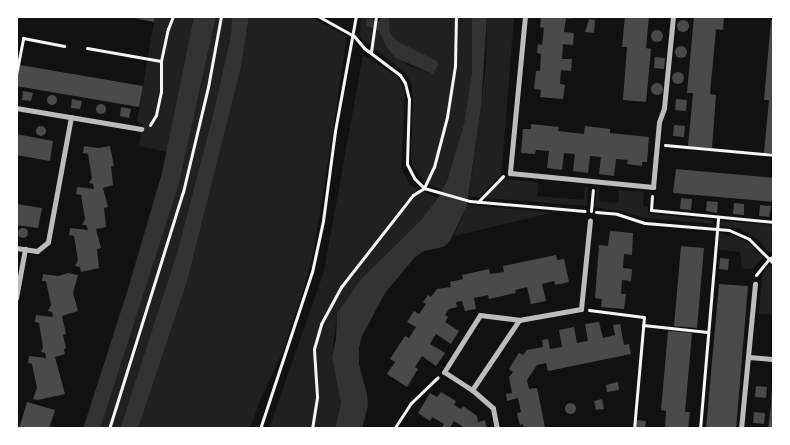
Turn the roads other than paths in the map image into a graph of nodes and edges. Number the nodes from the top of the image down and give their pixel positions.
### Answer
1 (525, 16) edge
2 (673, 16) edge
3 (16, 108) edge
4 (71, 117) junction
5 (141, 129) road end
6 (590, 220) road end
7 (16, 248) edge
8 (25, 250) junction
9 (755, 284) road end
10 (16, 298) edge
11 (519, 320) junction
12 (748, 357) junction
13 (774, 359) edge
14 (472, 390) junction
15 (498, 429) edge
16 (741, 429) edge

1 - 2 street
3 - 4 street
4 - 5 street
4 - 8 street
6 - 11 street
7 - 8 street
8 - 10 street
9 - 12 street
11 - 14 street
11 - 14 street
12 - 13 street
12 - 16 street
14 - 15 street

